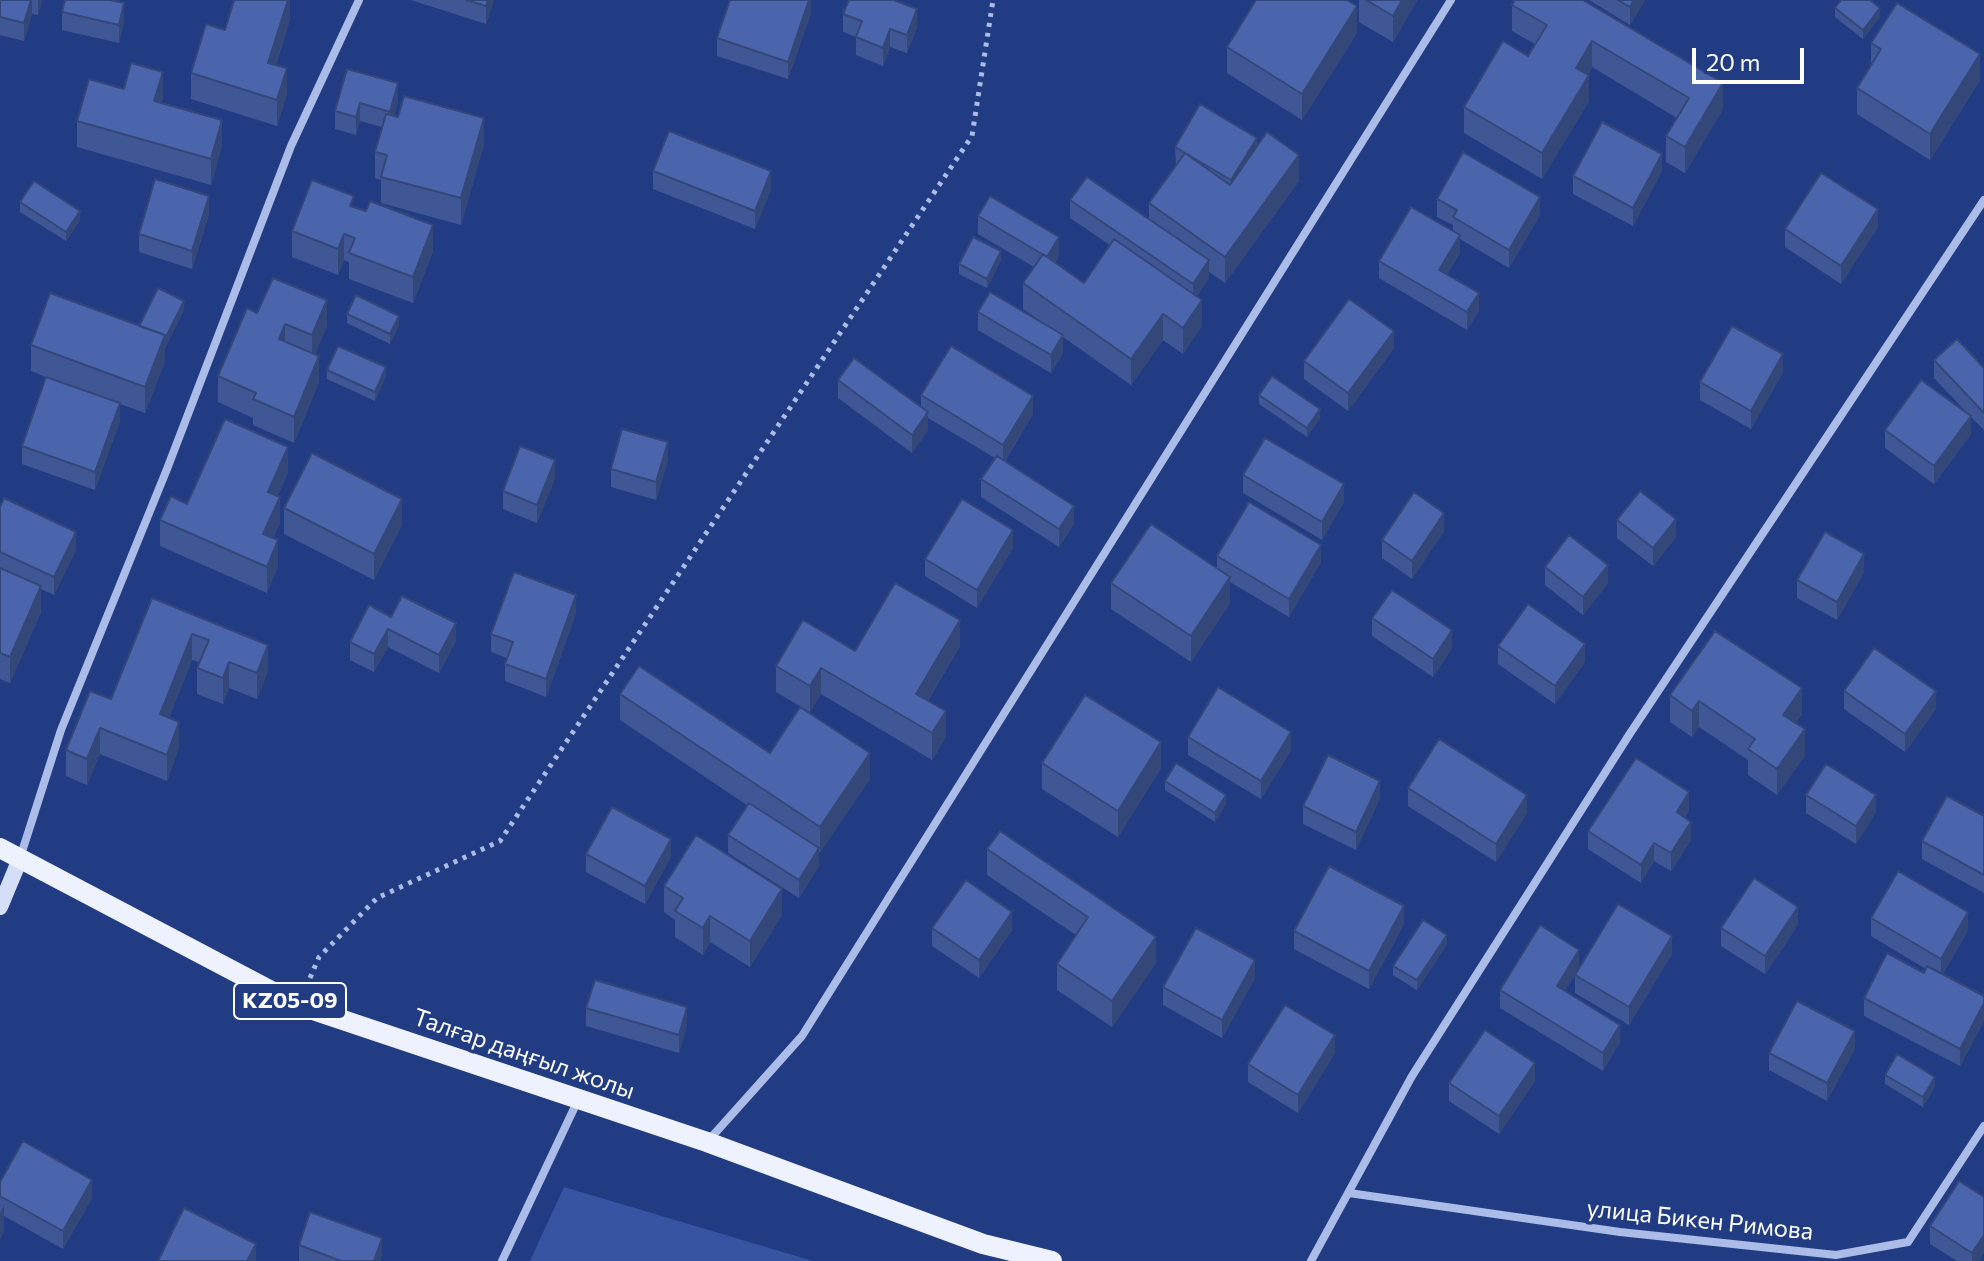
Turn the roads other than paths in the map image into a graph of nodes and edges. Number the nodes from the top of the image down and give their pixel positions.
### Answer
1 (359, 0) edge
2 (1451, 0) edge
3 (1984, 200) edge
4 (0, 848) edge
5 (20, 859) junction
6 (0, 907) edge
7 (579, 1099) junction
8 (1984, 1126) edge
9 (707, 1142) junction
10 (1349, 1193) junction
11 (502, 1261) edge
12 (1052, 1261) edge
13 (1311, 1261) edge

1 - 5 street
2 - 9 street
3 - 10 street
4 - 5 main road, Талғар даңғыл жолы / KZ05-09
5 - 6 street
5 - 7 main road, Талғар даңғыл жолы / KZ05-09
7 - 9 main road, Талғар даңғыл жолы / KZ05-09
7 - 11 street
8 - 10 street, улица Бикен Римова
9 - 12 main road, Талғар даңғыл жолы / KZ05-09
10 - 13 street

